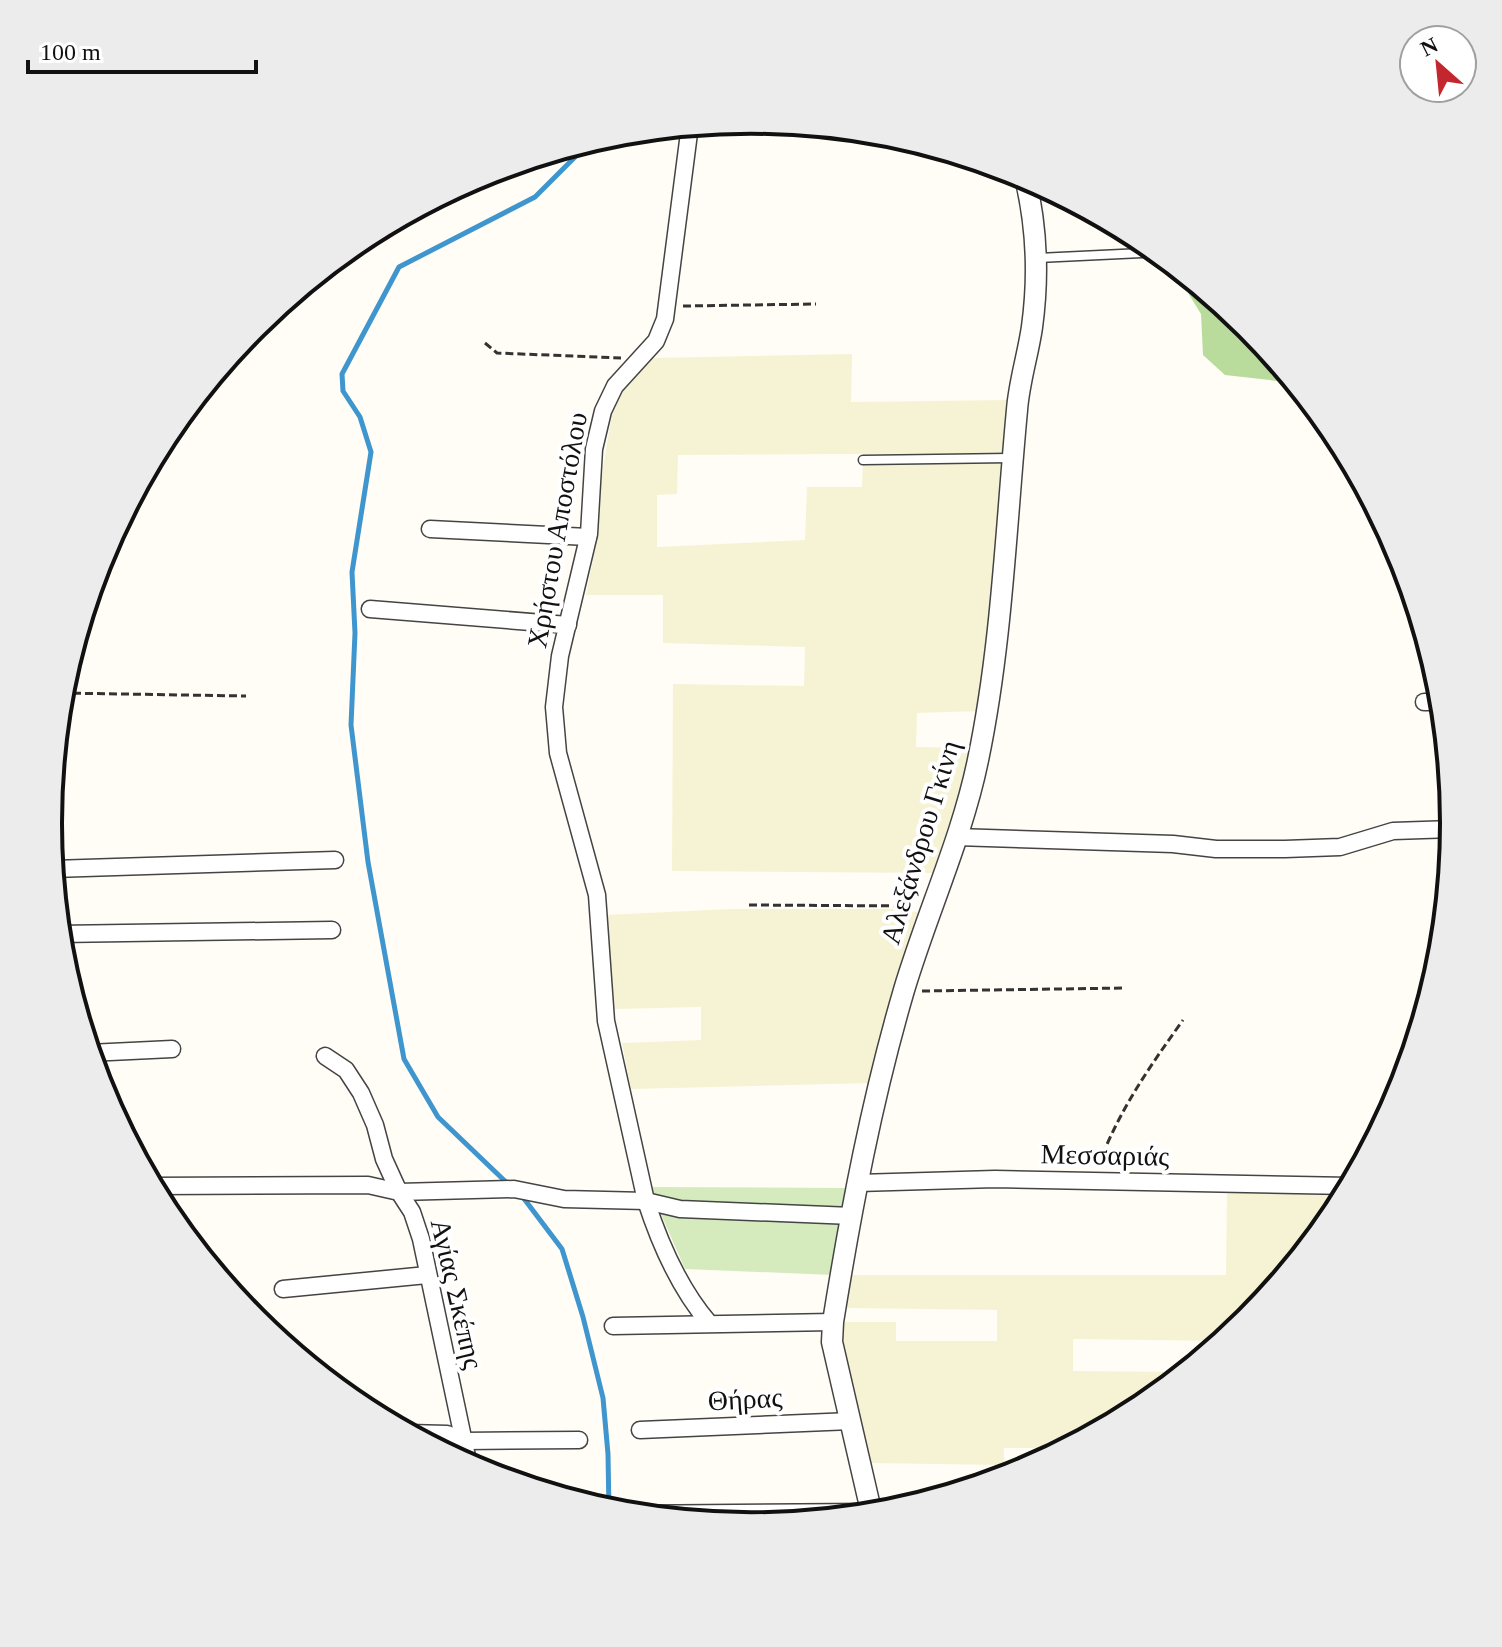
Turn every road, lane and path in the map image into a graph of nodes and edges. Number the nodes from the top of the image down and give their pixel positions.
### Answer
1 (688, 138) edge
2 (1028, 193) edge
3 (1137, 253) edge
4 (1038, 258) junction
5 (816, 304) dead end
6 (668, 307) junction
7 (485, 343) dead end
8 (637, 359) junction
9 (1012, 458) junction
10 (863, 460) dead end
11 (430, 529) dead end
12 (588, 537) junction
13 (370, 609) dead end
14 (568, 625) junction
15 (74, 693) edge
16 (246, 696) dead end
17 (1424, 702) dead end
18 (1429, 702) edge
19 (1440, 829) edge
20 (956, 837) junction
21 (335, 860) dead end
22 (63, 869) edge
23 (749, 905) dead end
24 (930, 908) junction
25 (332, 930) dead end
26 (71, 934) edge
27 (1126, 988) dead end
28 (904, 991) junction
29 (1183, 1020) dead end
30 (172, 1049) dead end
31 (102, 1052) edge
32 (325, 1056) dead end
33 (1092, 1180) junction
34 (858, 1183) junction
35 (165, 1186) edge
36 (1337, 1186) edge
37 (399, 1192) junction
38 (646, 1201) junction
39 (852, 1216) junction
40 (427, 1275) junction
41 (283, 1289) dead end
42 (833, 1322) junction
43 (709, 1323) junction
44 (613, 1326) dead end
45 (851, 1421) junction
46 (640, 1430) dead end
47 (432, 1434) edge
48 (579, 1440) dead end
49 (464, 1441) junction
50 (466, 1450) edge
51 (869, 1502) edge

1 - 6 street, Χρήστου Αποστόλου
2 - 4 street, Αλεξάνδρου Γκίνη
3 - 4 lane
4 - 9 street, Αλεξάνδρου Γκίνη
5 - 6 path
6 - 8 street, Χρήστου Αποστόλου
7 - 8 path
8 - 12 street, Χρήστου Αποστόλου
9 - 10 lane
9 - 20 street, Αλεξάνδρου Γκίνη
11 - 12 street
12 - 14 street, Χρήστου Αποστόλου
13 - 14 street
14 - 38 street, Χρήστου Αποστόλου
15 - 16 path
17 - 18 street
19 - 20 street
20 - 24 street, Αλεξάνδρου Γκίνη
21 - 22 street
23 - 24 path
24 - 28 street, Αλεξάνδρου Γκίνη
25 - 26 street
27 - 28 path
28 - 34 street, Αλεξάνδρου Γκίνη
29 - 33 path
30 - 31 street
32 - 37 street
33 - 34 street, Μεσσαριάς
33 - 36 street, Μεσσαριάς
34 - 39 street, Αλεξάνδρου Γκίνη
35 - 37 street, Αγίας Σκέπης
37 - 38 street
37 - 40 street, Αγίας Σκέπης
38 - 39 street
38 - 43 street, Χρήστου Αποστόλου
39 - 42 street, Αλεξάνδρου Γκίνη
40 - 41 street
40 - 49 street, Αγίας Σκέπης
42 - 43 street
42 - 45 street, Αλεξάνδρου Γκίνη
43 - 44 street
45 - 46 street, Θήρας
45 - 51 street, Αλεξάνδρου Γκίνη
47 - 49 street
48 - 49 street
49 - 50 street, Αγίας Σκέπης

